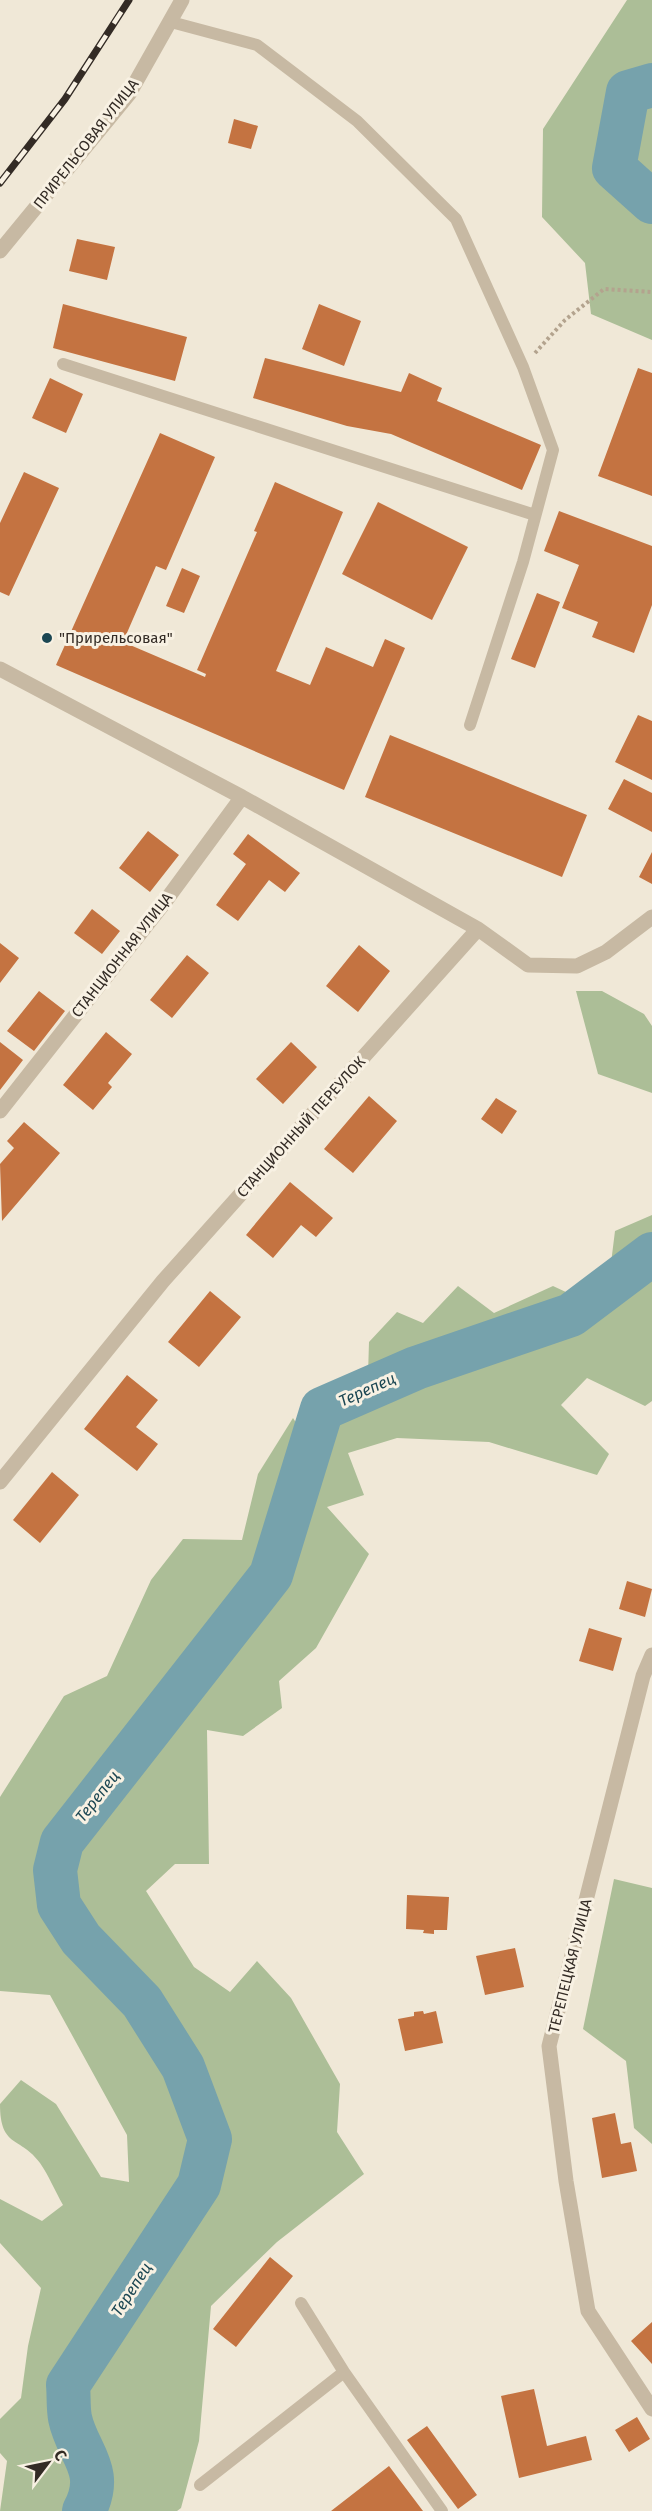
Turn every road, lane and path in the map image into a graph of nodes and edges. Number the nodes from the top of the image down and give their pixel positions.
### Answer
1 (182, 0) edge
2 (171, 22) junction
3 (0, 251) edge
4 (652, 292) edge
5 (63, 364) dead end
6 (523, 368) junction
7 (536, 515) junction
8 (0, 669) edge
9 (470, 725) dead end
10 (242, 797) junction
11 (652, 917) edge
12 (478, 929) junction
13 (0, 1111) edge
14 (0, 1482) edge
15 (652, 1655) edge
16 (301, 2303) dead end
17 (344, 2372) junction
18 (652, 2409) edge
19 (200, 2485) dead end
20 (442, 2511) edge

1 - 2 street, ПРИРЕЛЬСОВАЯ УЛИЦА
2 - 3 street, ПРИРЕЛЬСОВАЯ УЛИЦА
2 - 6 lane
4 - 6 path
5 - 7 lane
6 - 7 lane
7 - 9 lane
8 - 10 street
10 - 12 street
10 - 13 street, СТАНЦИОННАЯ УЛИЦА
11 - 12 street
12 - 14 street, СТАНЦИОННЫЙ ПЕРЕУЛОК
15 - 18 street, ТЕРЕПЕЦКАЯ УЛИЦА
16 - 17 lane
17 - 19 lane
17 - 20 lane

